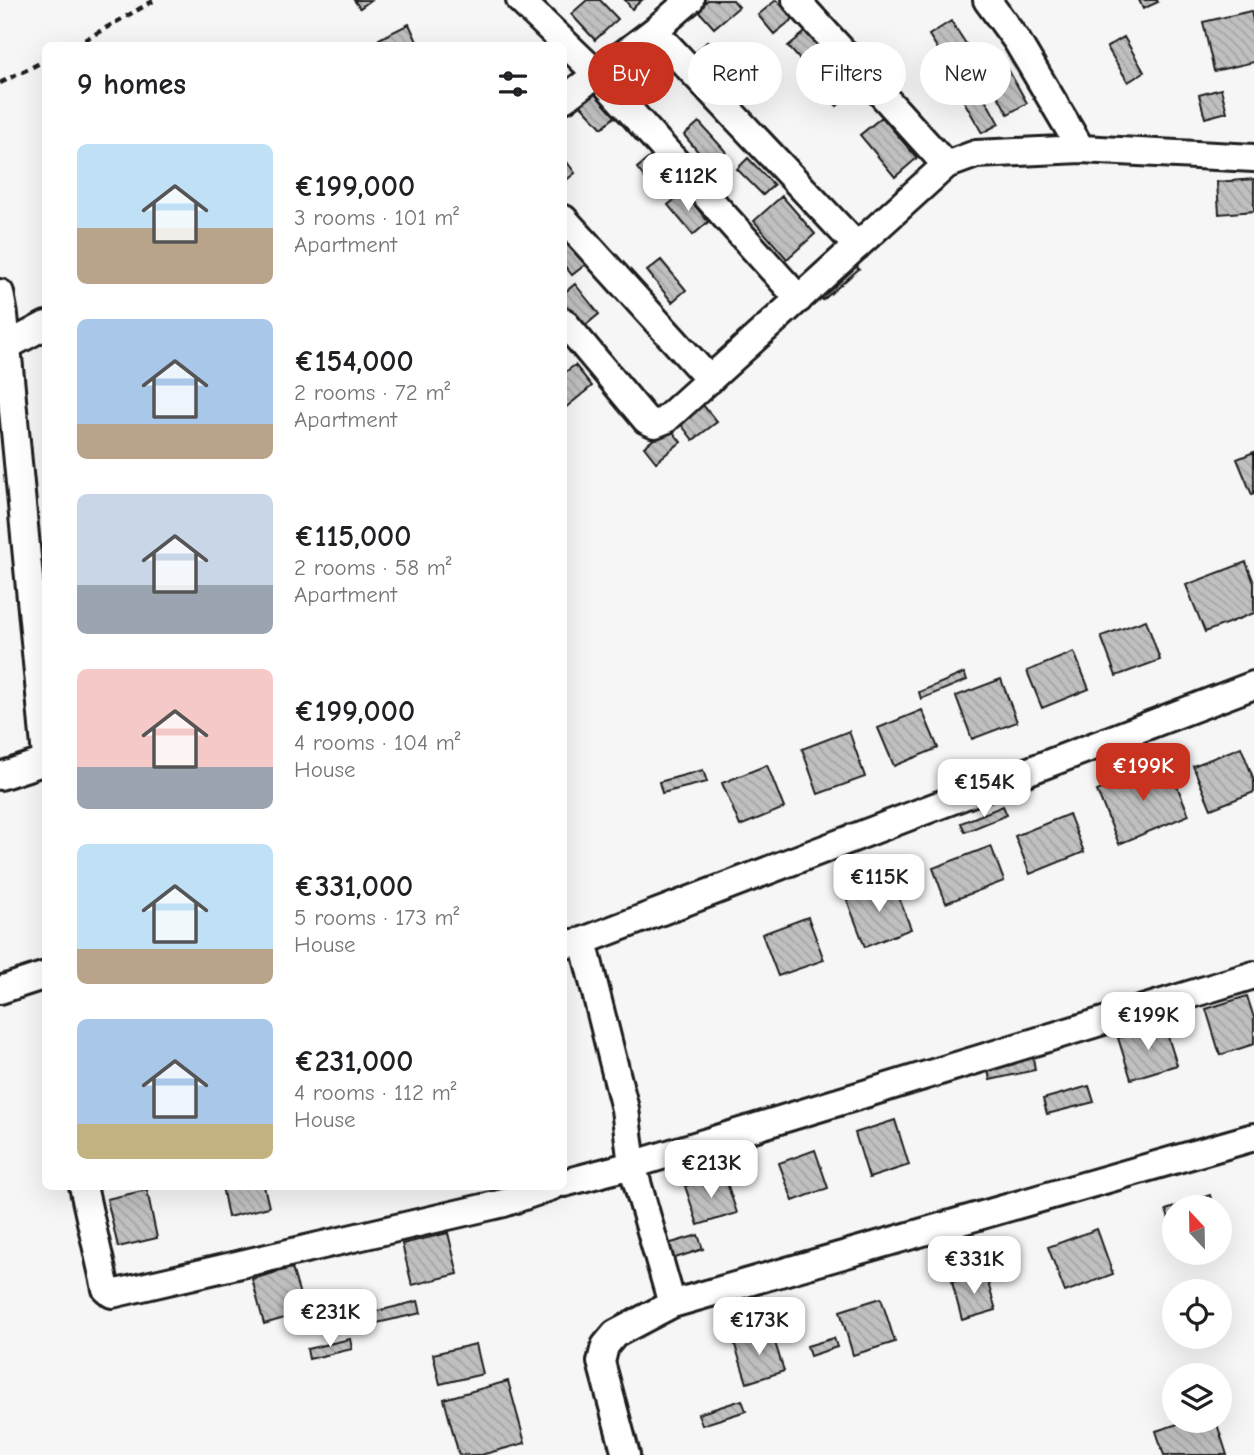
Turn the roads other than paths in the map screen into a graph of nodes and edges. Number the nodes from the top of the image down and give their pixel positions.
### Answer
1 (520, 0) edge
2 (690, 0) edge
3 (796, 0) edge
4 (987, 0) edge
5 (654, 31) junction
6 (564, 42) edge
7 (639, 42) edge
8 (567, 45) edge
9 (588, 65) edge
10 (588, 80) edge
11 (567, 97) edge
12 (625, 105) edge
13 (1081, 149) junction
14 (1254, 158) edge
15 (946, 165) junction
16 (567, 222) edge
17 (857, 246) junction
18 (0, 293) edge
19 (799, 299) junction
20 (567, 326) edge
21 (42, 327) edge
22 (7, 346) junction
23 (710, 380) junction
24 (11, 516) edge
25 (42, 683) edge
26 (1254, 685) edge
27 (42, 760) edge
28 (0, 776) edge
29 (573, 943) edge
30 (1254, 975) edge
31 (42, 976) edge
32 (0, 990) edge
33 (1254, 1137) edge
34 (632, 1165) junction
35 (567, 1182) edge
36 (84, 1190) edge
37 (541, 1190) edge
38 (672, 1304) junction
39 (626, 1455) edge

1 - 6 street
2 - 5 street
3 - 15 street
4 - 13 street
5 - 7 street
5 - 17 street
8 - 9 street
10 - 11 street
12 - 19 street
13 - 14 street
13 - 15 street
15 - 17 street
16 - 23 street
17 - 19 street
18 - 22 street
19 - 23 street
20 - 23 street
21 - 22 street
22 - 24 street
24 - 25 street
26 - 29 street
27 - 28 street
29 - 34 street
30 - 34 street
31 - 32 street
33 - 38 street
34 - 35 street
34 - 38 street
36 - 37 street
38 - 39 street

